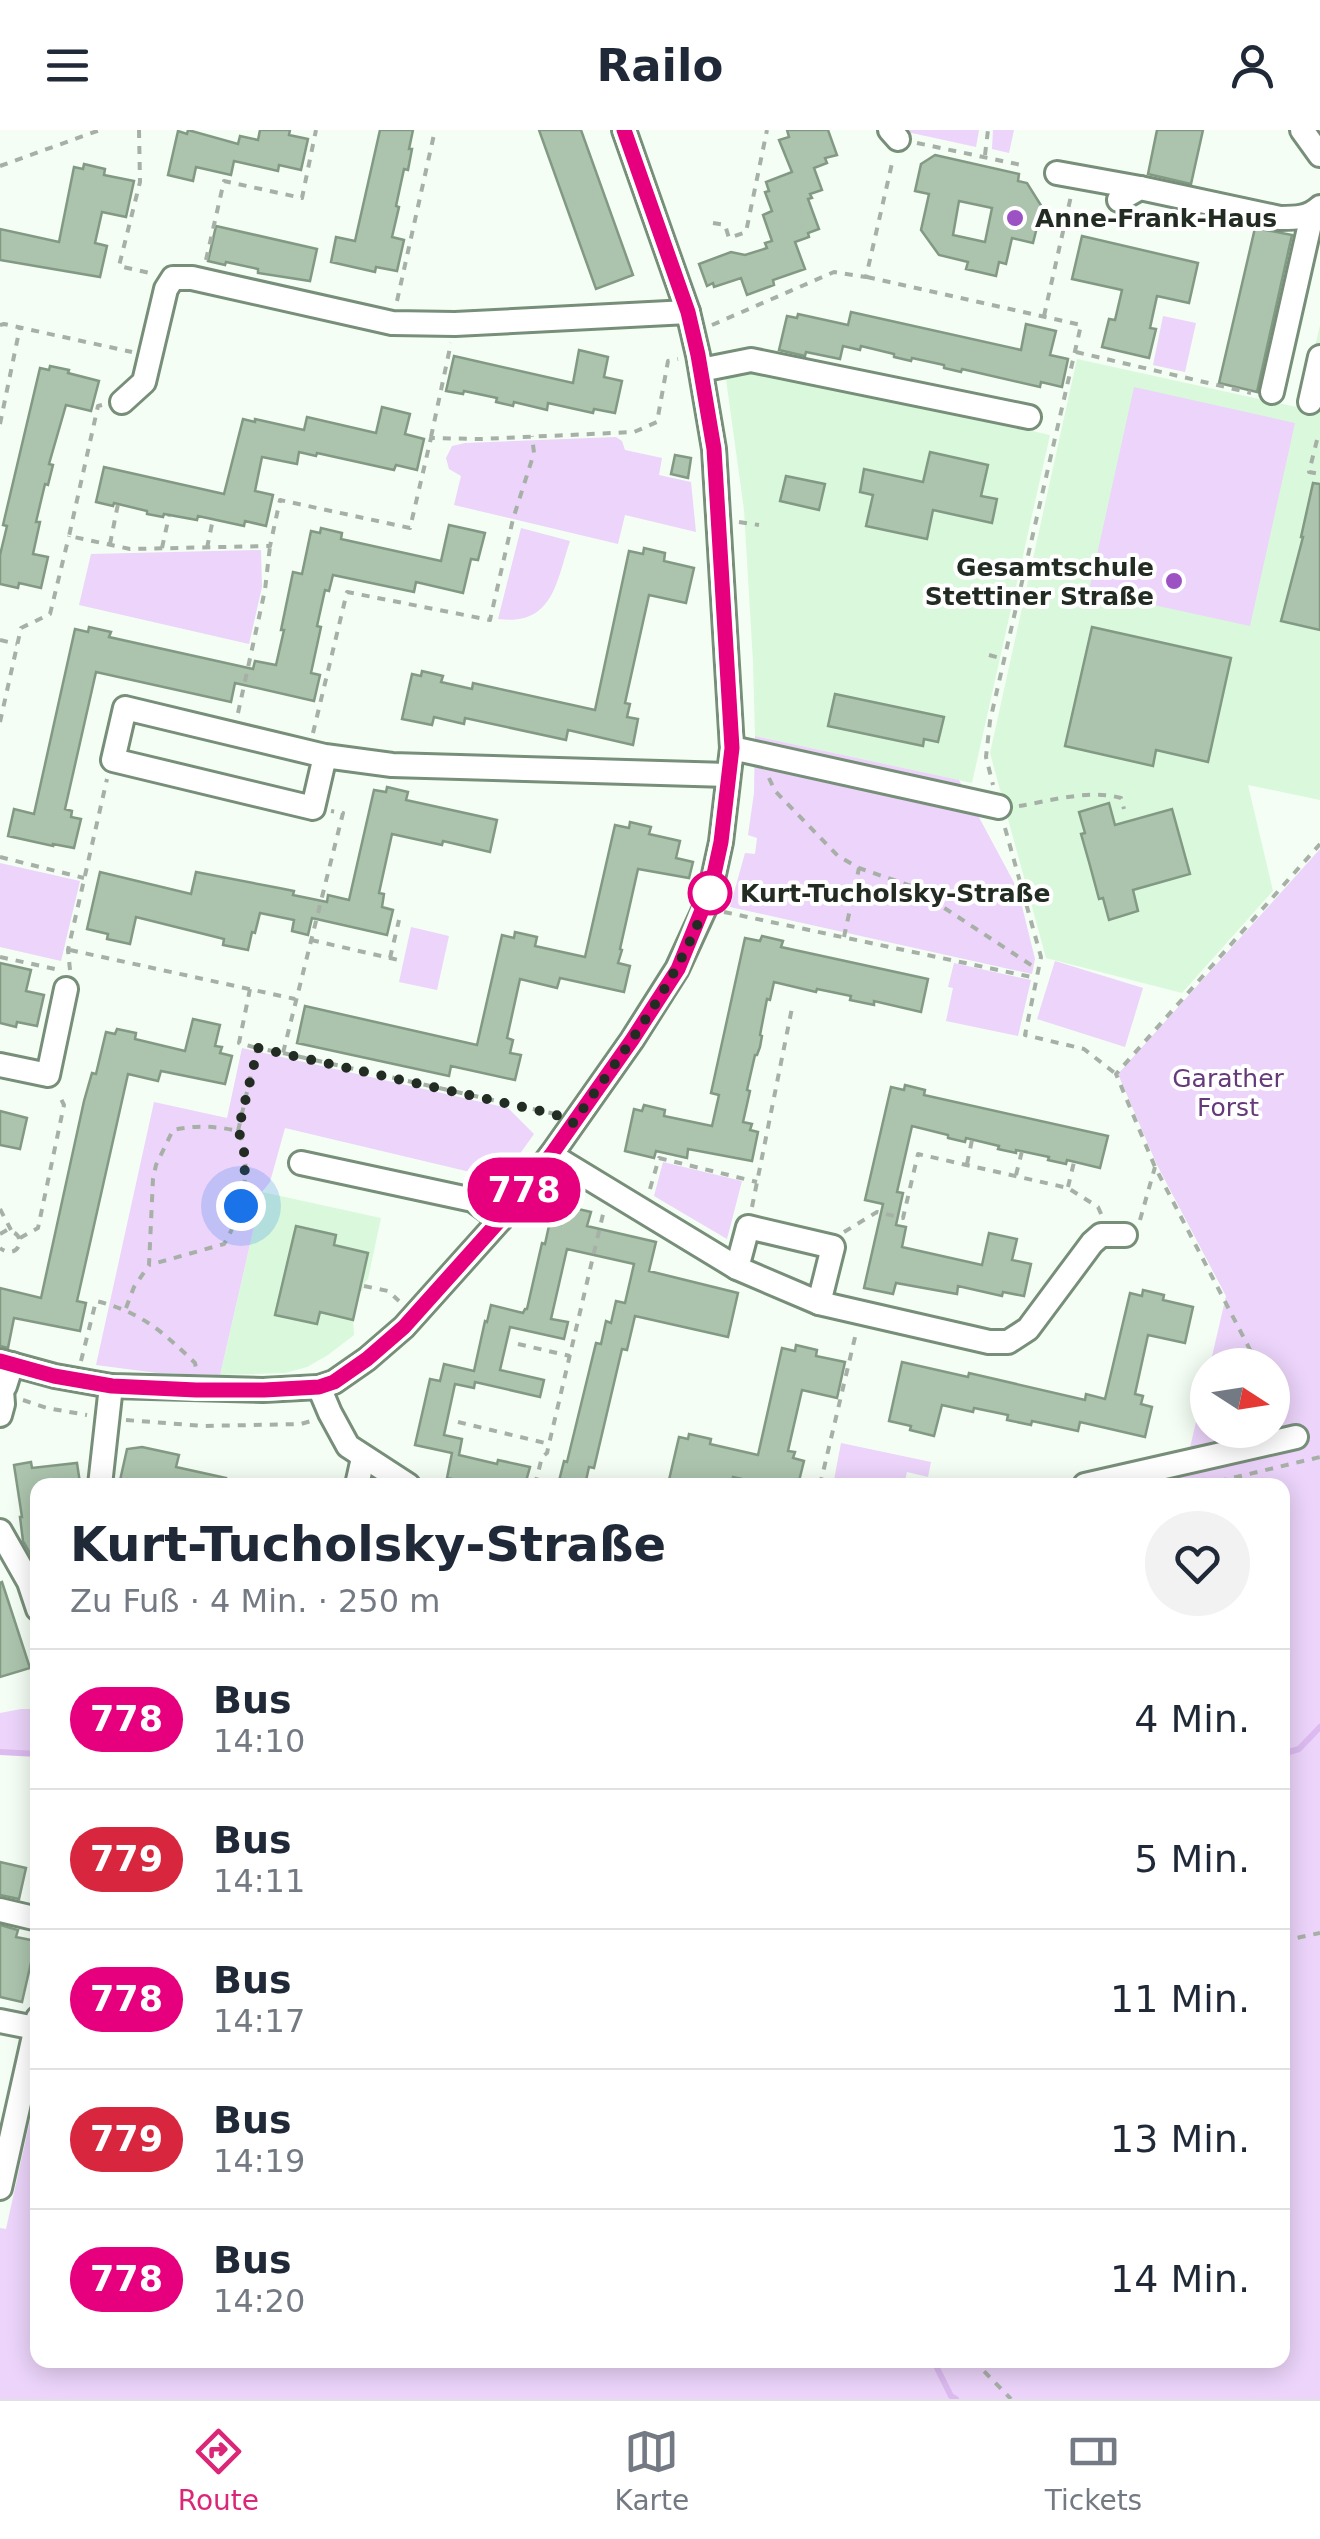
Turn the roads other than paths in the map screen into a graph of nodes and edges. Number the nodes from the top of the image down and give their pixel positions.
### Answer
1 (624, 130) edge
2 (1302, 130) edge
3 (1320, 156) edge
4 (1066, 175) road end
5 (1140, 188) junction
6 (1119, 200) dead end
7 (1316, 211) edge
8 (688, 312) junction
9 (1320, 357) edge
10 (700, 362) junction
11 (1268, 394) road end
12 (122, 402) road end
13 (1310, 402) dead end
14 (1029, 417) dead end
15 (732, 748) junction
16 (317, 754) junction
17 (728, 774) junction
18 (999, 807) road end
19 (68, 981) road end
20 (0, 1065) edge
21 (551, 1155) junction
22 (301, 1162) dead end
23 (500, 1220) junction
24 (1118, 1234) road end
25 (737, 1268) junction
26 (819, 1303) junction
27 (6, 1362) edge
28 (112, 1386) junction
29 (319, 1387) junction
30 (1, 1390) edge
31 (0, 1416) edge
32 (1296, 1437) road end
33 (363, 1458) junction
34 (101, 1478) edge
35 (359, 1478) edge
36 (396, 1478) edge
37 (1117, 1478) edge
38 (0, 1531) edge
39 (30, 1585) edge
40 (0, 1910) edge
41 (30, 1916) edge
42 (0, 2020) edge
43 (30, 2022) edge
44 (30, 2050) edge
45 (0, 2188) edge

1 - 8 street
2 - 3 street
4 - 5 street
5 - 6 street
5 - 7 street
7 - 11 street
8 - 10 street
8 - 12 street
9 - 13 street
10 - 14 street
10 - 15 street
15 - 17 street
15 - 18 street
16 - 16 street
16 - 17 street
17 - 21 street
19 - 20 street
21 - 23 street
21 - 25 street
22 - 23 street
23 - 29 street
24 - 26 street
25 - 26 street
25 - 26 street
27 - 28 street
27 - 30 street
28 - 29 street
28 - 34 street
29 - 33 street
30 - 31 street
32 - 37 street
33 - 35 street
33 - 36 street
38 - 39 street
40 - 41 street
42 - 43 street
44 - 45 street

